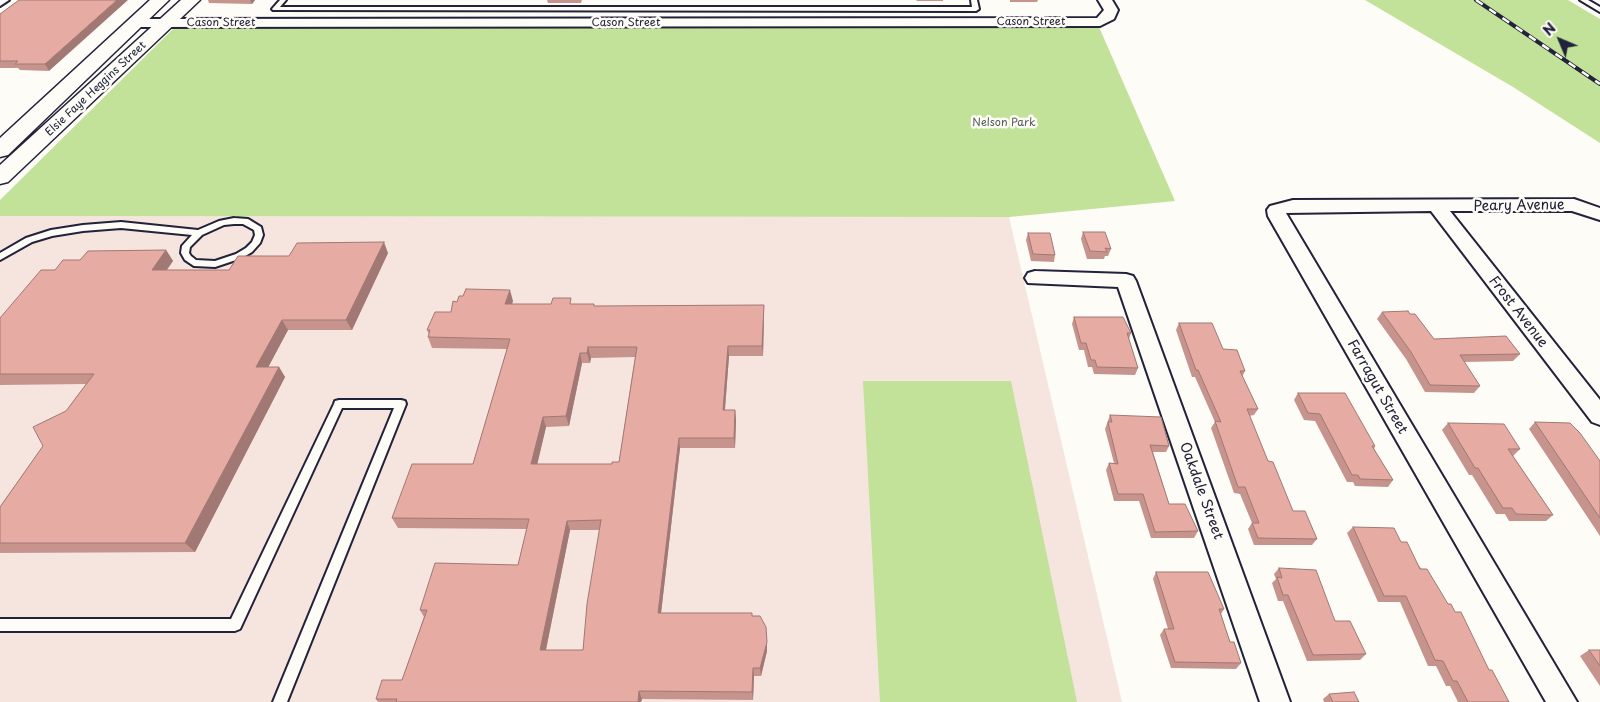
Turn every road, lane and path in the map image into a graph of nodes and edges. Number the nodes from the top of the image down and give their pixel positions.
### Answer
1 (160, 0) edge
2 (191, 0) edge
3 (282, 0) edge
4 (529, 0) edge
5 (719, 0) edge
6 (974, 0) edge
7 (1583, 0) edge
8 (447, 2) dead end
9 (1108, 5) edge
10 (718, 8) junction
11 (443, 9) junction
12 (525, 9) junction
13 (1600, 10) edge
14 (134, 23) junction
15 (168, 23) junction
16 (0, 150) edge
17 (0, 177) edge
18 (1437, 207) junction
19 (1600, 214) edge
20 (199, 232) junction
21 (0, 257) edge
22 (1035, 278) dead end
23 (1600, 416) edge
24 (0, 625) edge
25 (280, 702) edge
26 (1275, 702) edge
27 (1562, 702) edge

1 - 14 main road, Elsie Faye Heggins Street
2 - 15 main road, Elsie Faye Heggins Street
3 - 11 lane
4 - 12 lane
5 - 10 lane
6 - 10 lane
7 - 13 lane
8 - 11 lane
9 - 15 street, Cason Street
10 - 12 lane
11 - 12 lane
14 - 15 street, Cason Street
14 - 16 main road, Elsie Faye Heggins Street
15 - 17 main road, Elsie Faye Heggins Street
18 - 19 street, Peary Avenue
18 - 23 street, Frost Avenue
18 - 27 street, Farragut Street
20 - 20 lane
20 - 21 lane
22 - 26 street, Oakdale Street
24 - 25 lane

